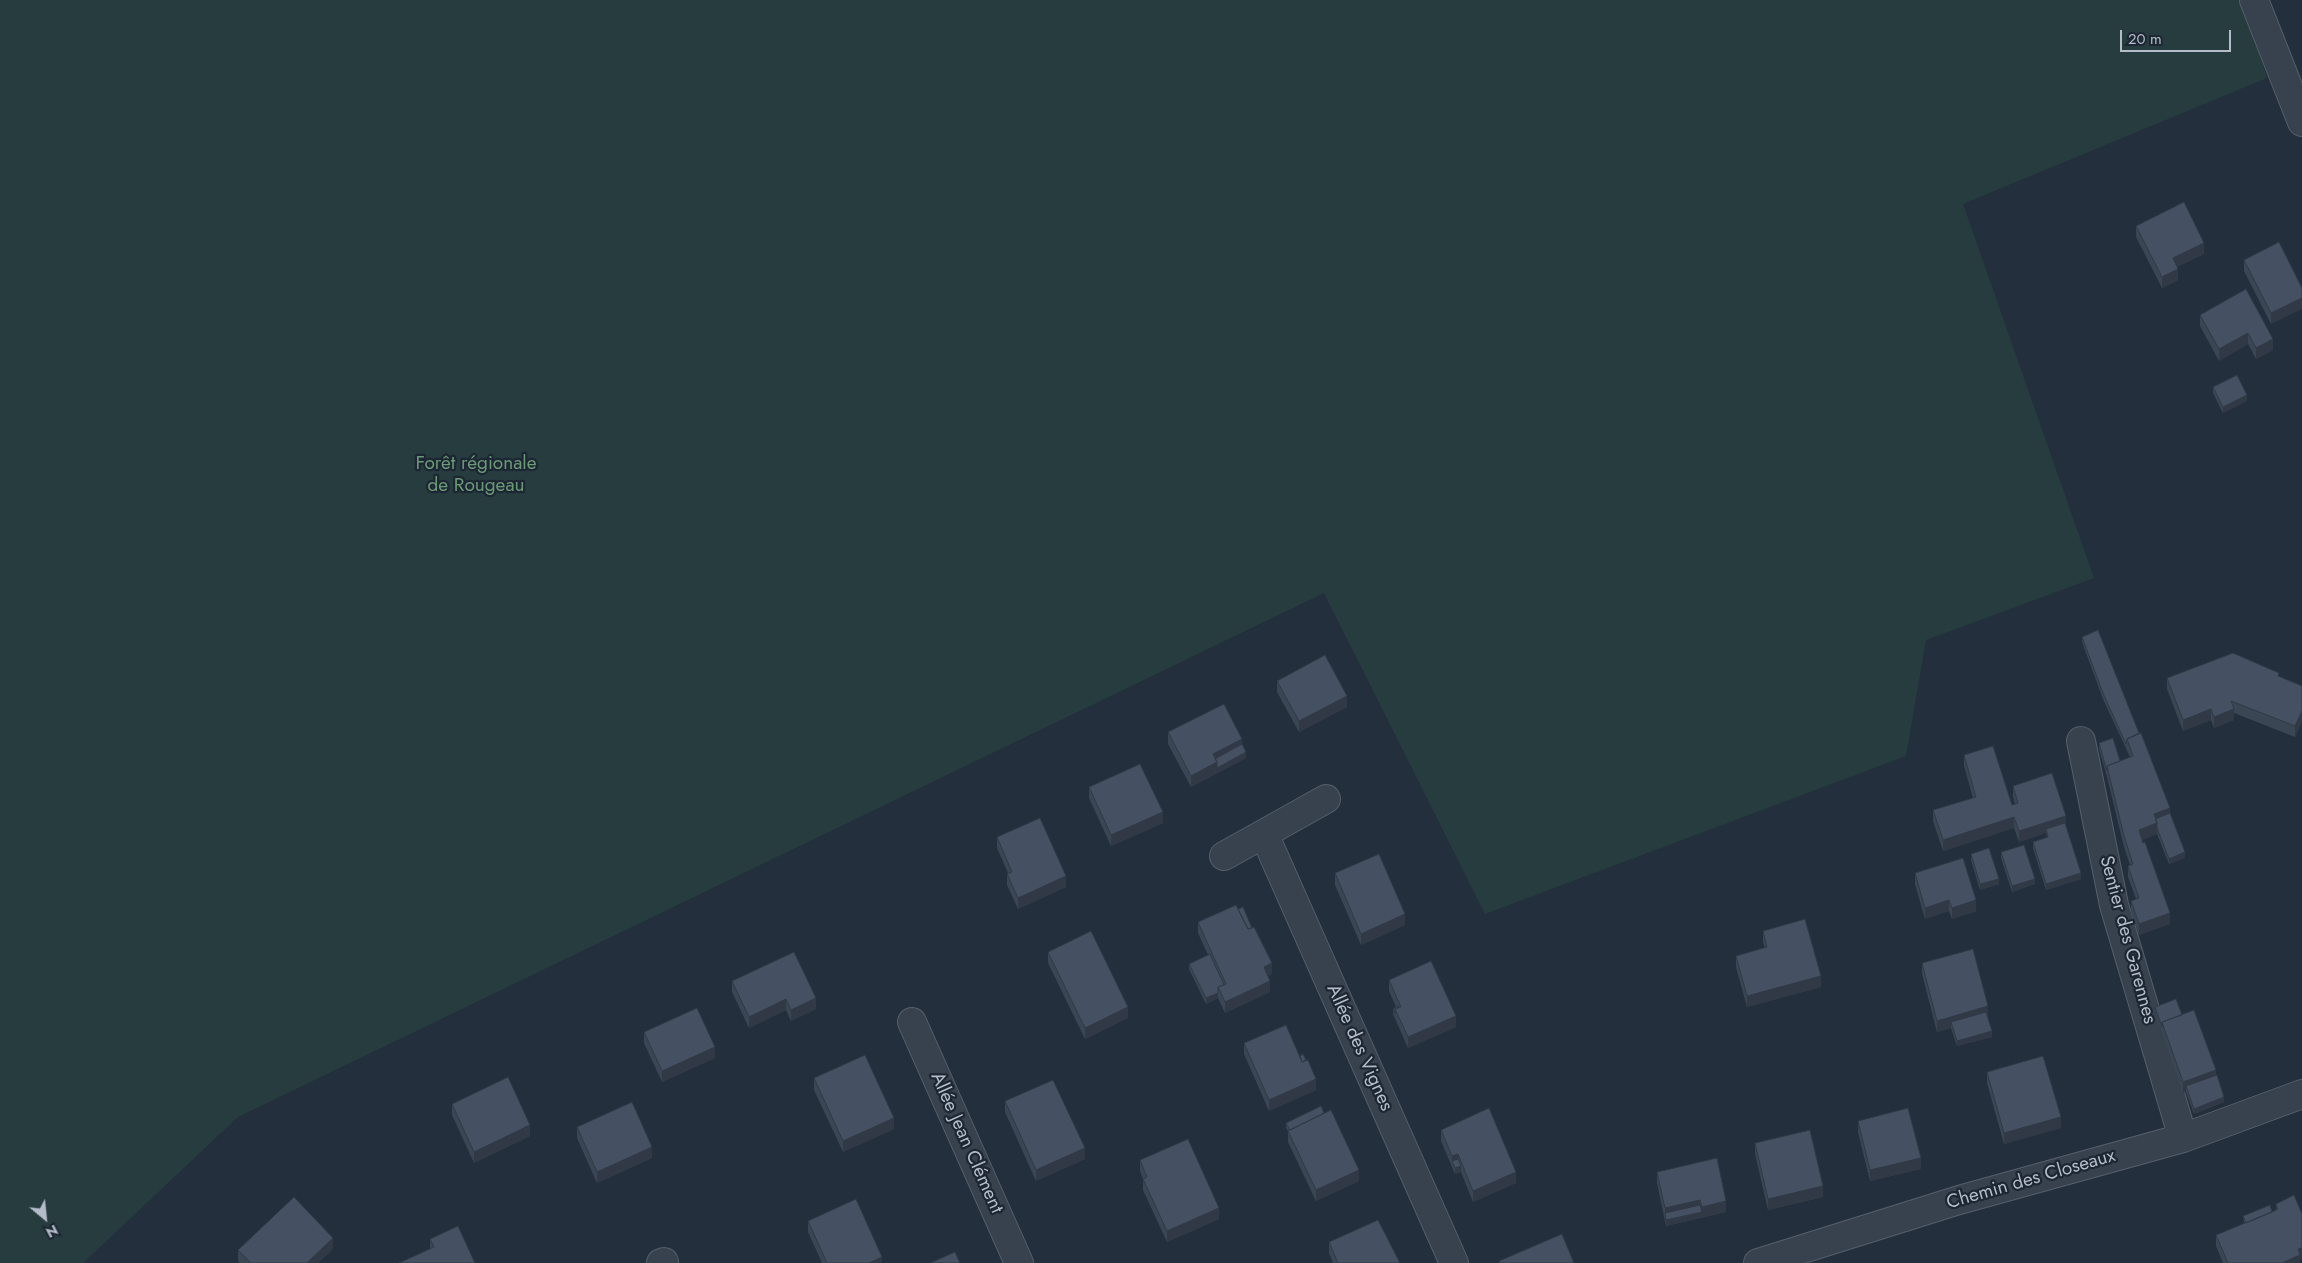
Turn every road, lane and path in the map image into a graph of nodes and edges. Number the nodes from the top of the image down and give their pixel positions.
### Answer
1 (2254, 0) edge
2 (2302, 122) edge
3 (2081, 741) dead end
4 (1326, 799) dead end
5 (1264, 834) junction
6 (1224, 856) dead end
7 (912, 1022) dead end
8 (2302, 1094) edge
9 (2183, 1138) junction
10 (1019, 1263) edge
11 (1454, 1263) edge
12 (1758, 1263) edge

1 - 2 street
3 - 9 street, Sentier des Garennes
4 - 5 street
5 - 6 street
5 - 11 street, Allée des Vignes
7 - 10 street, Allée Jean Clément
8 - 9 street, Chemin des Closeaux
9 - 12 street, Chemin des Closeaux

